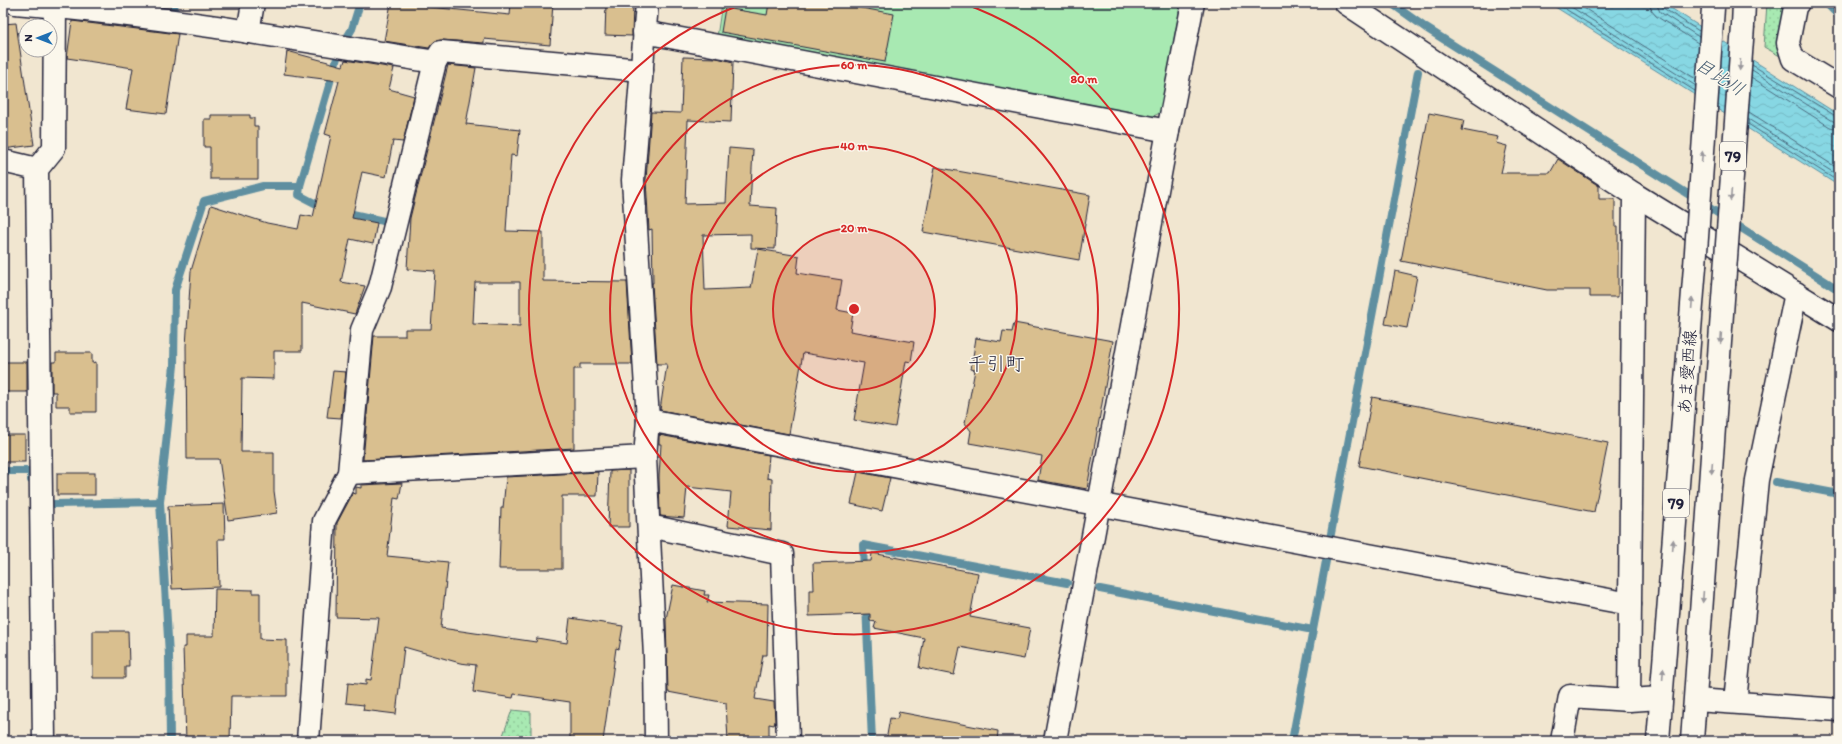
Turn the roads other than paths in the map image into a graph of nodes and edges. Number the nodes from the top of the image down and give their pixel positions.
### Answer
1 (15, 3) edge
2 (253, 3) edge
3 (647, 3) edge
4 (1193, 3) edge
5 (1346, 3) edge
6 (1744, 3) edge
7 (1798, 3) edge
8 (54, 5) edge
9 (1713, 6) edge
10 (248, 32) junction
11 (644, 32) junction
12 (436, 62) junction
13 (642, 70) junction
14 (1839, 87) edge
15 (1168, 131) junction
16 (3, 161) edge
17 (37, 168) junction
18 (1634, 194) junction
19 (1796, 293) junction
20 (1839, 320) edge
21 (648, 420) junction
22 (645, 457) junction
23 (349, 473) junction
24 (1100, 504) junction
25 (649, 526) junction
26 (1630, 604) junction
27 (1661, 698) junction
28 (1629, 700) junction
29 (1696, 700) junction
30 (1734, 702) junction
31 (1839, 710) edge
32 (44, 741) edge
33 (308, 741) edge
34 (656, 741) edge
35 (788, 741) edge
36 (1055, 741) edge
37 (1562, 741) edge
38 (1658, 741) edge
39 (1692, 741) edge

1 - 8 street
2 - 10 street
3 - 11 street
4 - 15 street
5 - 18 street
6 -> 29 street, あま愛西線 / 79, bridge
7 - 14 street
8 - 10 street
8 - 17 street
27 -> 9 street, あま愛西線 / 79, bridge
10 - 12 street
11 - 13 street
11 - 15 street
12 - 13 street
12 - 23 street
13 - 21 street
15 - 24 street
16 - 17 street
17 - 32 street
18 - 19 street
18 - 26 street
19 - 20 street
19 - 30 street
21 - 22 street
21 - 24 street
22 - 23 street
22 - 25 street
23 - 33 street
24 - 26 street
24 - 36 street
25 - 34 street
25 - 35 street
26 - 28 street
27 - 28 street
27 - 38 street, あま愛西線 / 79
28 - 37 street
29 - 30 street
29 - 39 street, あま愛西線 / 79
30 - 31 street

